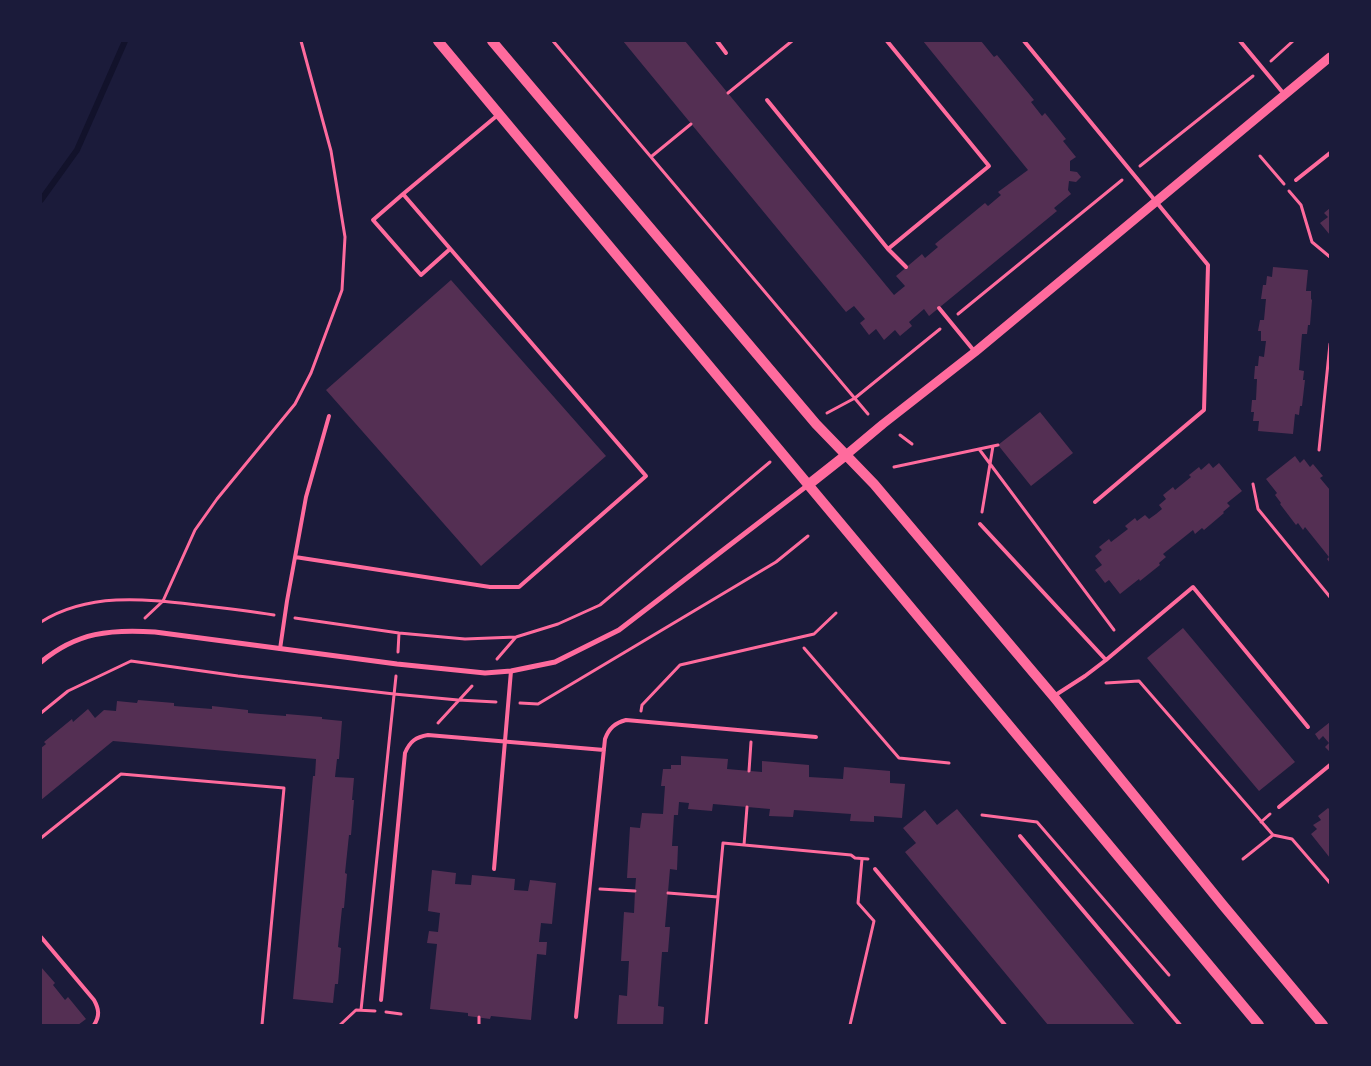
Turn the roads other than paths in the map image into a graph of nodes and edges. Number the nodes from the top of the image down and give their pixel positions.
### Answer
1 (438, 41) edge
2 (492, 41) edge
3 (717, 41) edge
4 (887, 41) edge
5 (1024, 41) edge
6 (1240, 41) edge
7 (726, 53) dead end
8 (1330, 57) edge
9 (1284, 94) junction
10 (767, 100) dead end
11 (498, 114) junction
12 (1330, 153) edge
13 (1296, 180) dead end
14 (403, 194) junction
15 (1156, 201) junction
16 (450, 250) junction
17 (888, 250) junction
18 (906, 267) dead end
19 (939, 308) dead end
20 (975, 352) junction
21 (329, 416) dead end
22 (846, 455) junction
23 (808, 485) junction
24 (1094, 502) dead end
25 (980, 524) road end
26 (295, 556) junction
27 (280, 649) junction
28 (1106, 660) junction
29 (41, 662) edge
30 (511, 671) junction
31 (1054, 697) junction
32 (1308, 727) dead end
33 (816, 737) dead end
34 (505, 742) junction
35 (604, 750) junction
36 (1330, 765) edge
37 (1279, 807) dead end
38 (1020, 836) dead end
39 (494, 869) dead end
40 (875, 869) dead end
41 (41, 937) edge
42 (381, 1000) dead end
43 (576, 1017) dead end
44 (94, 1025) edge
45 (1004, 1025) edge
46 (1180, 1025) edge
47 (1259, 1025) edge
48 (1323, 1025) edge

1 - 11 main road
2 - 22 main road
3 - 7 lane
4 - 17 lane
5 - 15 lane
6 - 9 lane
8 - 9 street
9 - 15 street
10 - 17 lane
11 - 14 lane
11 - 23 main road
12 - 13 lane
14 - 16 lane
14 - 16 lane
15 - 20 street
15 - 24 lane
16 - 26 lane
17 - 18 lane
19 - 20 lane
20 - 22 street
21 - 26 lane
22 - 23 main road
22 - 31 main road
23 - 30 street
23 - 47 main road
25 - 28 lane
26 - 27 lane
27 - 29 street
27 - 30 street
28 - 31 lane
28 - 32 lane
30 - 34 lane
31 - 48 main road
33 - 35 lane
34 - 35 lane
34 - 39 lane
34 - 42 lane
35 - 43 lane
36 - 37 lane
38 - 46 lane
40 - 45 lane
41 - 44 lane

